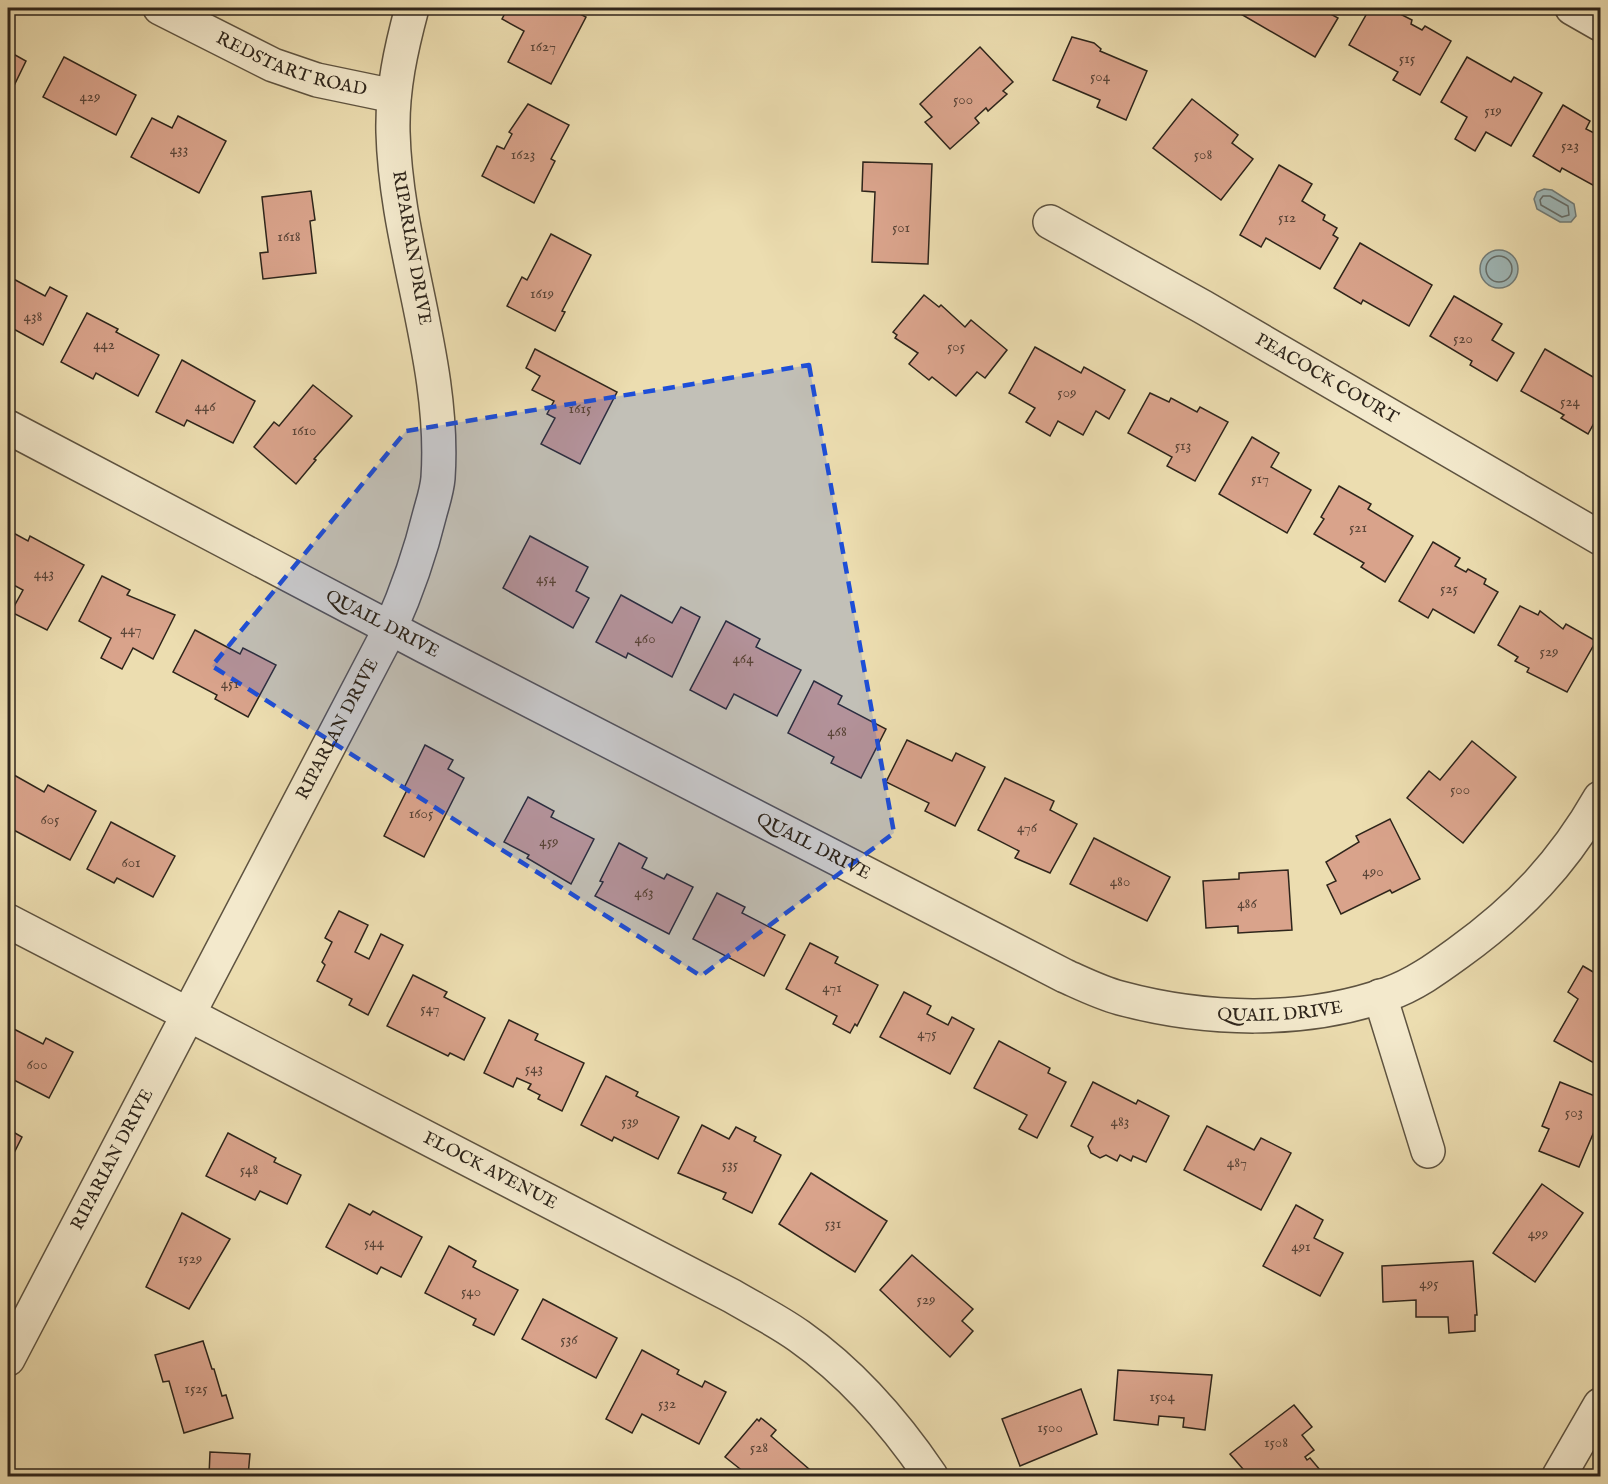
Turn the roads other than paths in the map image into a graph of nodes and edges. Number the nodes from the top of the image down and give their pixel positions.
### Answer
1 (160, 8) edge
2 (412, 8) edge
3 (1572, 8) edge
4 (1600, 24) edge
5 (394, 96) junction
6 (1050, 222) dead end
7 (8, 427) edge
8 (1600, 538) edge
9 (390, 629) junction
10 (1600, 798) edge
11 (8, 921) edge
12 (1380, 996) junction
13 (188, 1016) junction
14 (1428, 1151) dead end
15 (8, 1359) edge
16 (1600, 1405) edge
17 (931, 1476) edge
18 (1559, 1476) edge

1 - 5 street, REDSTART ROAD
2 - 5 street, RIPARIAN DRIVE
3 - 4 street
5 - 9 street, RIPARIAN DRIVE
6 - 8 street, PEACOCK COURT
7 - 9 street, QUAIL DRIVE
9 - 12 street, QUAIL DRIVE
9 - 13 street, RIPARIAN DRIVE
10 - 12 street, QUAIL DRIVE
11 - 13 street, FLOCK AVENUE
12 - 14 street
13 - 15 street, RIPARIAN DRIVE
13 - 17 street, FLOCK AVENUE
16 - 18 street

